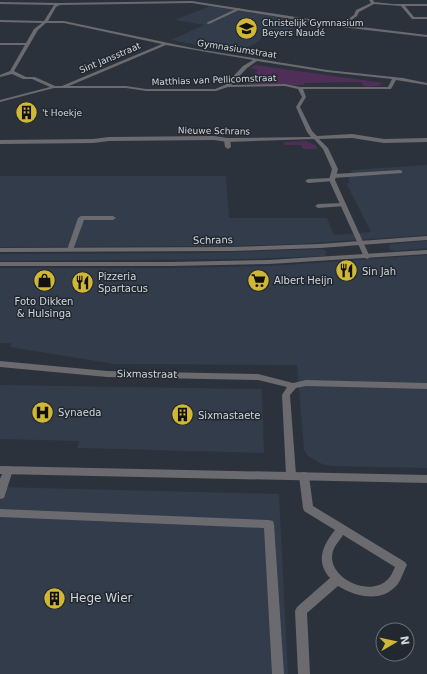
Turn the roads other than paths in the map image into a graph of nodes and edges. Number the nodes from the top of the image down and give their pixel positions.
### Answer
1 (198, 0) edge
2 (49, 1) edge
3 (122, 1) edge
4 (372, 1) edge
5 (192, 2) junction
6 (0, 3) edge
7 (59, 4) junction
8 (402, 5) junction
9 (427, 5) edge
10 (239, 9) junction
11 (427, 18) edge
12 (0, 21) edge
13 (46, 21) junction
14 (208, 23) dead end
15 (341, 26) junction
16 (427, 36) edge
17 (0, 44) edge
18 (28, 44) junction
19 (165, 44) junction
20 (256, 60) junction
21 (12, 72) junction
22 (0, 76) edge
23 (394, 78) junction
24 (427, 84) edge
25 (227, 86) junction
26 (54, 87) junction
27 (62, 87) junction
28 (300, 88) junction
29 (0, 102) edge
30 (314, 138) junction
31 (227, 140) junction
32 (427, 140) edge
33 (0, 142) edge
34 (228, 147) dead end
35 (400, 172) dead end
36 (333, 178) junction
37 (308, 181) dead end
38 (343, 205) junction
39 (318, 206) dead end
40 (113, 218) dead end
41 (427, 238) edge
42 (361, 243) junction
43 (0, 250) edge
44 (70, 250) junction
45 (427, 252) edge
46 (367, 256) junction
47 (0, 264) edge
48 (0, 364) edge
49 (293, 386) junction
50 (427, 386) edge
51 (4, 470) edge
52 (291, 475) junction
53 (304, 476) junction
54 (427, 479) edge
55 (0, 495) edge
56 (0, 513) edge
57 (342, 529) junction
58 (337, 579) junction
59 (278, 674) edge
60 (304, 674) edge

1 - 5 street
2 - 6 street
2 - 7 street
3 - 5 street
3 - 7 street
4 - 8 street
4 - 15 street
5 - 10 street
7 - 13 street
8 - 9 street
8 - 11 street
10 - 14 street
10 - 15 street
12 - 13 street, Gymnasiumstraat
13 - 18 street
13 - 19 street, Gymnasiumstraat
15 - 16 street
17 - 18 street
18 - 21 street
19 - 20 street, Gymnasiumstraat
19 - 27 street, Sint Jansstraat
20 - 23 street, Gymnasiumstraat
20 - 25 street
21 - 22 street
21 - 26 street
23 - 24 street, Gymnasiumstraat
23 - 28 street, Matthias van Pellicomstraat
25 - 27 street, Matthias van Pellicomstraat
25 - 28 street, Matthias van Pellicomstraat
26 - 27 street, Matthias van Pellicomstraat
26 - 29 street
28 - 30 street
30 - 31 street, Nieuwe Schrans
30 - 32 street, Nieuwe Schrans
30 - 36 street
31 - 33 street, Nieuwe Schrans
31 - 34 street
35 - 36 street
36 - 37 street
36 - 38 street
38 - 39 street
38 - 42 street
40 - 44 street
41 - 42 street, Schrans
42 - 44 street, Schrans
42 - 46 street
43 - 44 street, Schrans
45 - 46 street
46 - 47 street
48 - 49 street, Sixmastraat
49 - 50 street, Sixmastraat
49 - 52 street
51 - 52 street
51 - 55 street
52 - 53 street
53 - 54 street
53 - 57 street
56 - 59 street
57 - 58 street
57 - 58 street
58 - 60 street

